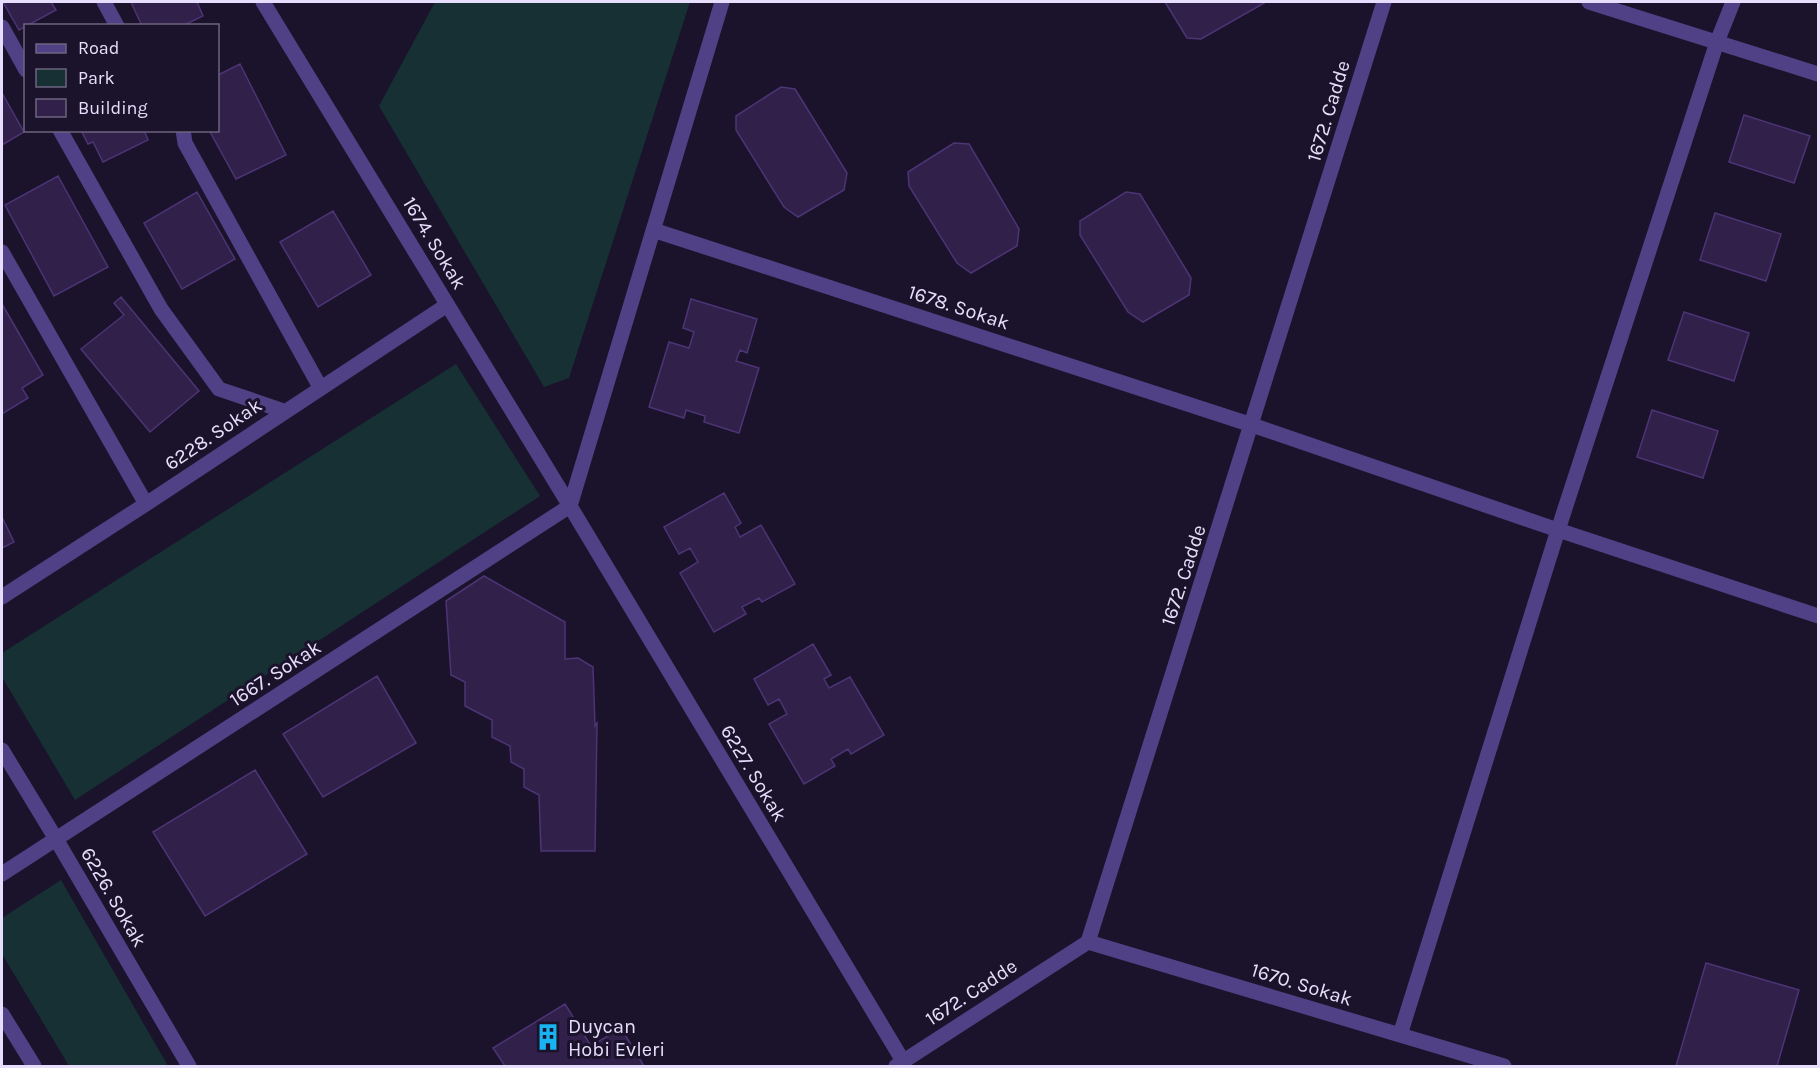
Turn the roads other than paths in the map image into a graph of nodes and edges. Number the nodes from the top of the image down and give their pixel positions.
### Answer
1 (104, 2) edge
2 (263, 2) edge
3 (722, 2) edge
4 (1384, 2) edge
5 (1588, 2) edge
6 (1732, 2) edge
7 (116, 24) edge
8 (2, 27) edge
9 (1717, 42) junction
10 (24, 66) edge
11 (1818, 74) edge
12 (61, 132) edge
13 (183, 132) edge
14 (653, 230) junction
15 (2, 252) edge
16 (447, 304) junction
17 (320, 387) junction
18 (284, 411) junction
19 (1252, 425) junction
20 (146, 504) junction
21 (570, 506) junction
22 (1558, 530) junction
23 (2, 597) edge
24 (1818, 616) edge
25 (2, 750) edge
26 (56, 840) junction
27 (2, 874) edge
28 (1088, 942) junction
29 (2, 1014) edge
30 (1400, 1035) junction
31 (899, 1064) edge
32 (34, 1066) edge
33 (189, 1066) edge
34 (1504, 1066) edge

1 - 7 street
2 - 16 street, 1674. Sokak
3 - 14 street
4 - 19 street, 1672. Cadde
5 - 9 street
6 - 9 street
8 - 10 street
9 - 11 street
9 - 22 street
12 - 18 street
13 - 17 street
14 - 19 street, 1678. Sokak
14 - 21 street
15 - 20 street
16 - 17 street, 6228. Sokak
16 - 21 street, 1674. Sokak
17 - 18 street, 6228. Sokak
18 - 20 street, 6228. Sokak
19 - 22 street, 1678. Sokak
19 - 28 street, 1672. Cadde
20 - 23 street, 6228. Sokak
21 - 26 street, 1667. Sokak
21 - 31 street, 6227. Sokak
22 - 24 street, 1678. Sokak
22 - 30 street
25 - 26 street, 6226. Sokak
26 - 27 street, 1667. Sokak
26 - 33 street, 6226. Sokak
28 - 30 street, 1670. Sokak
28 - 31 street, 1672. Cadde
29 - 32 street
30 - 34 street, 1670. Sokak

